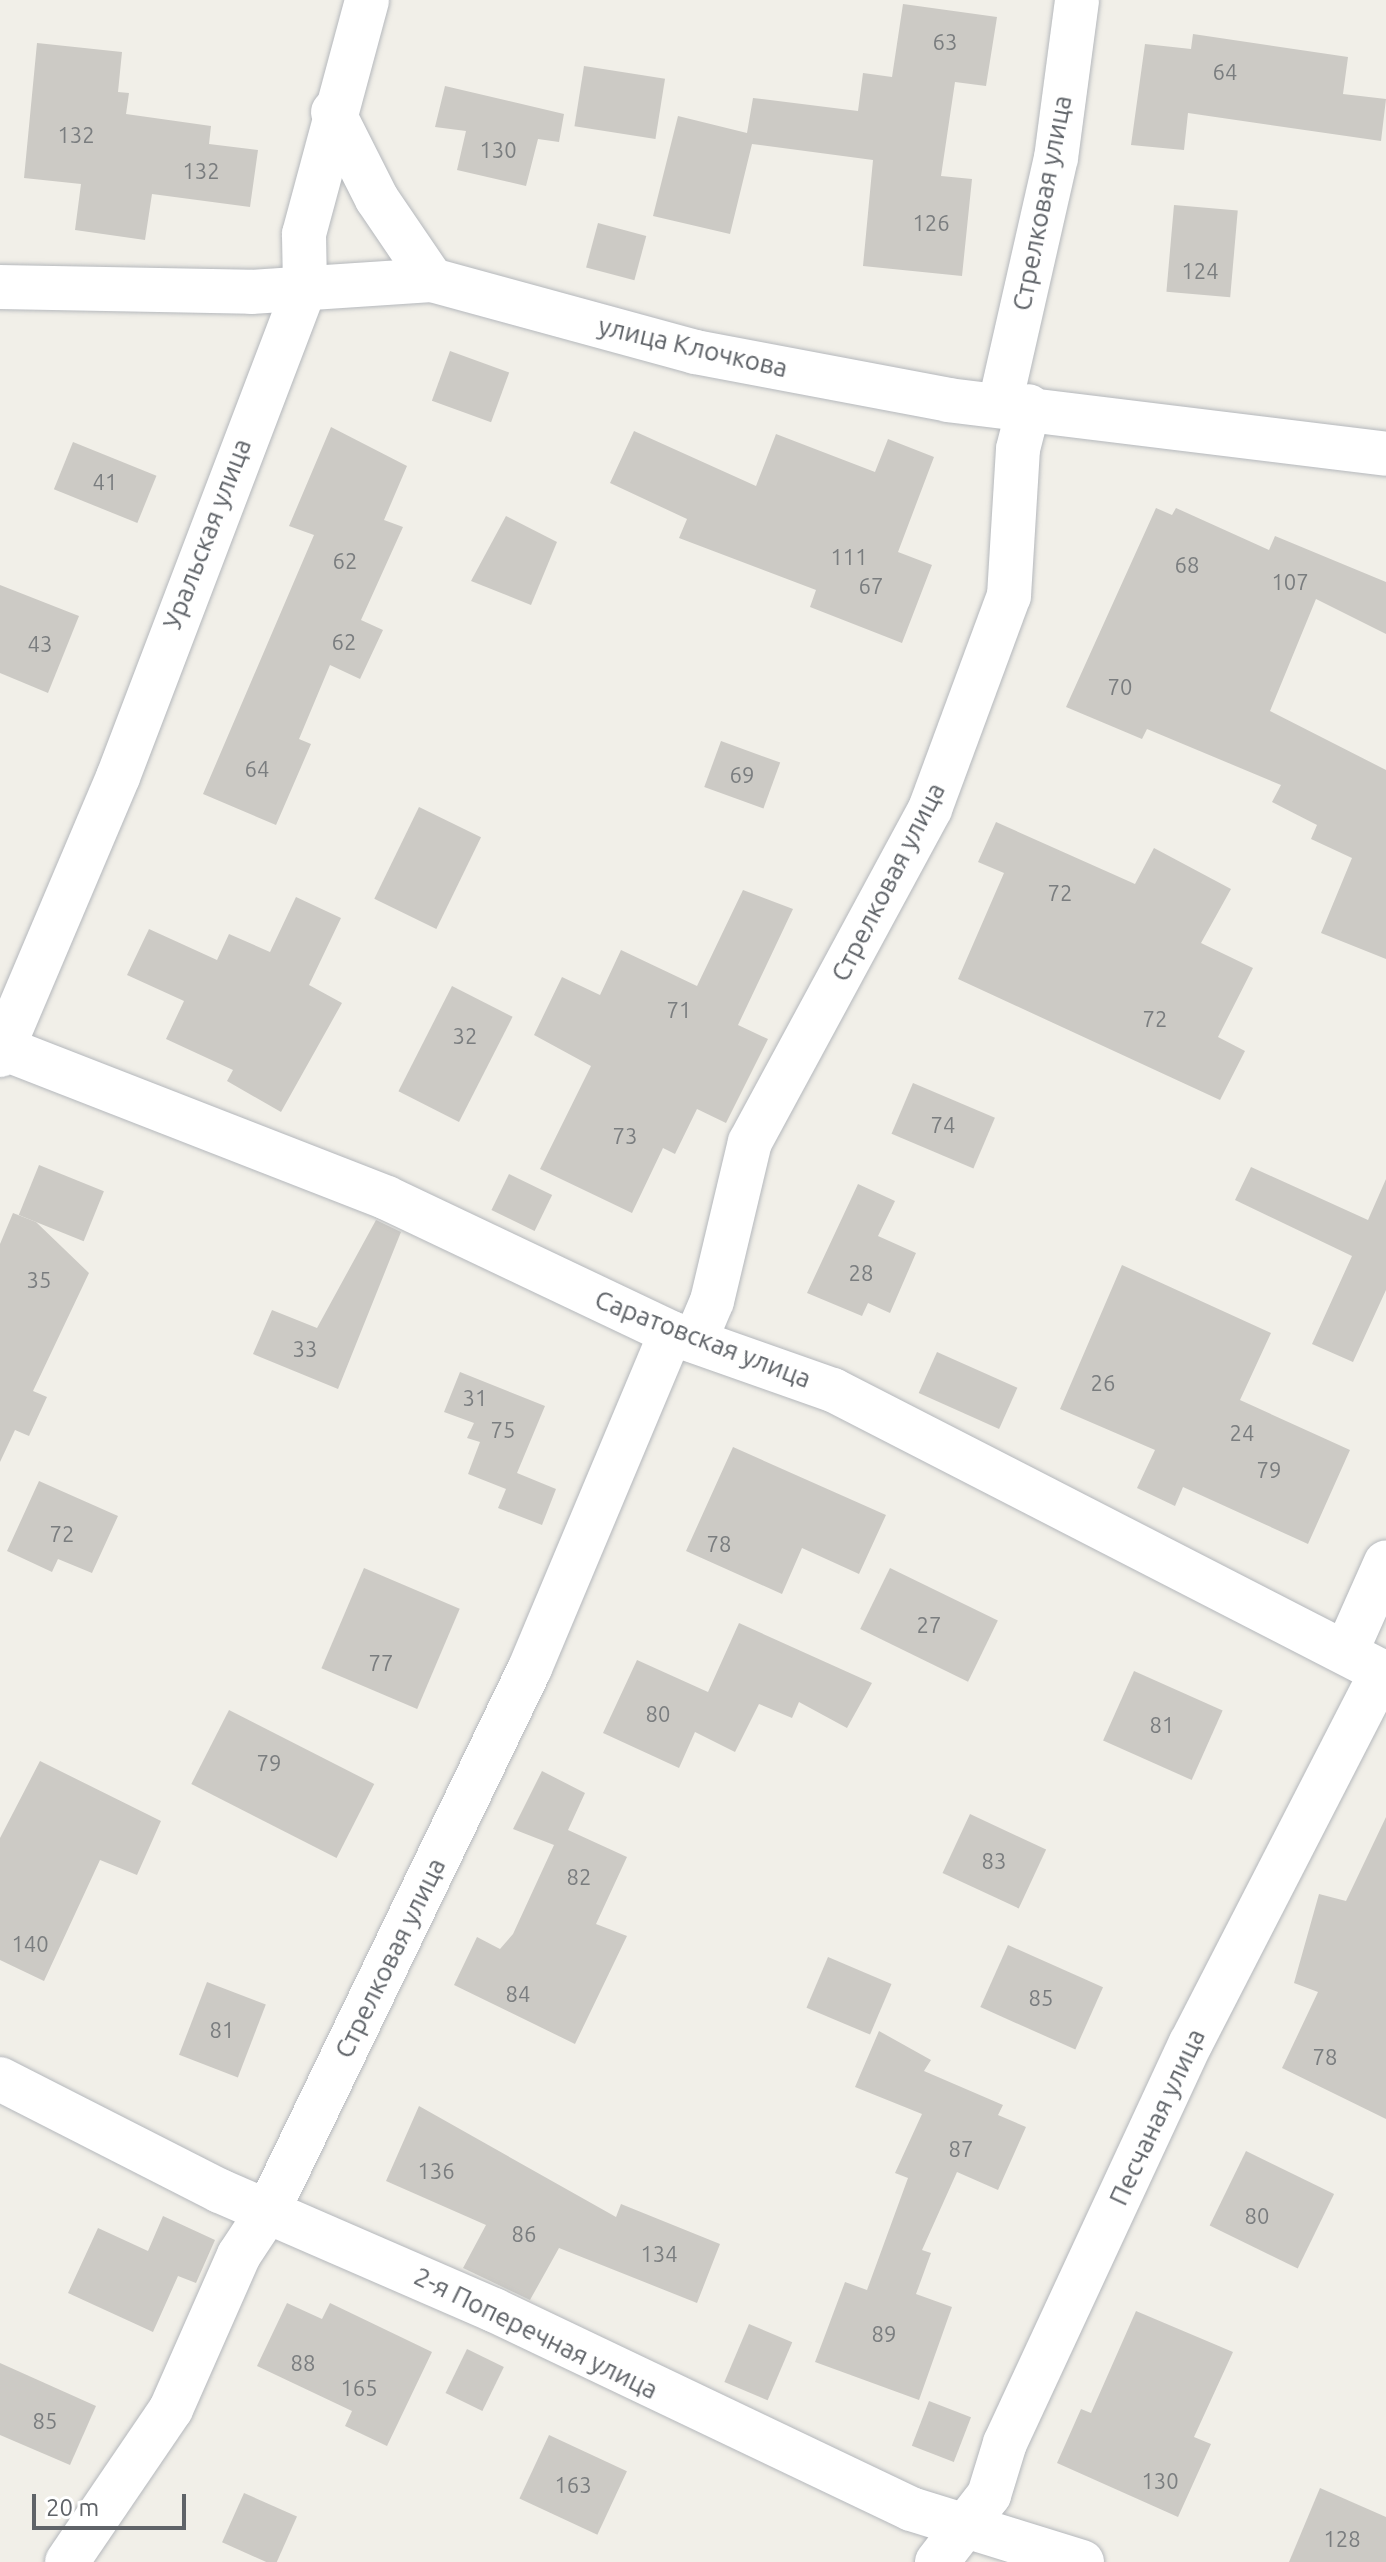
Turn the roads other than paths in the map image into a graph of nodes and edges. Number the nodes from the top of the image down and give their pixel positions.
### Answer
1 (367, 0) edge
2 (1077, 0) edge
3 (333, 112) junction
4 (432, 280) junction
5 (0, 287) edge
6 (305, 287) junction
7 (1015, 405) junction
8 (1386, 454) edge
9 (1, 1051) edge
10 (683, 1337) junction
11 (1386, 1562) edge
12 (1371, 1666) edge
13 (0, 2079) edge
14 (268, 2211) junction
15 (950, 2546) edge
16 (67, 2562) edge
17 (1082, 2562) edge

1 - 3 street, Уральская улица
2 - 7 street, Стрелковая улица
3 - 4 street
3 - 6 street, Уральская улица
4 - 6 street, улица Клочкова
4 - 7 street, улица Клочкова
5 - 6 street, улица Клочкова
6 - 9 street, Уральская улица
7 - 8 street, улица Клочкова
7 - 10 street, Стрелковая улица
9 - 10 street, Саратовская улица
10 - 12 street, Саратовская улица
10 - 14 street, Стрелковая улица
11 - 12 street, Песчаная улица
12 - 15 street, Песчаная улица
13 - 14 street, 2-я Поперечная улица
14 - 15 street, 2-я Поперечная улица
14 - 16 street, Стрелковая улица
15 - 17 street, 2-я Поперечная улица

